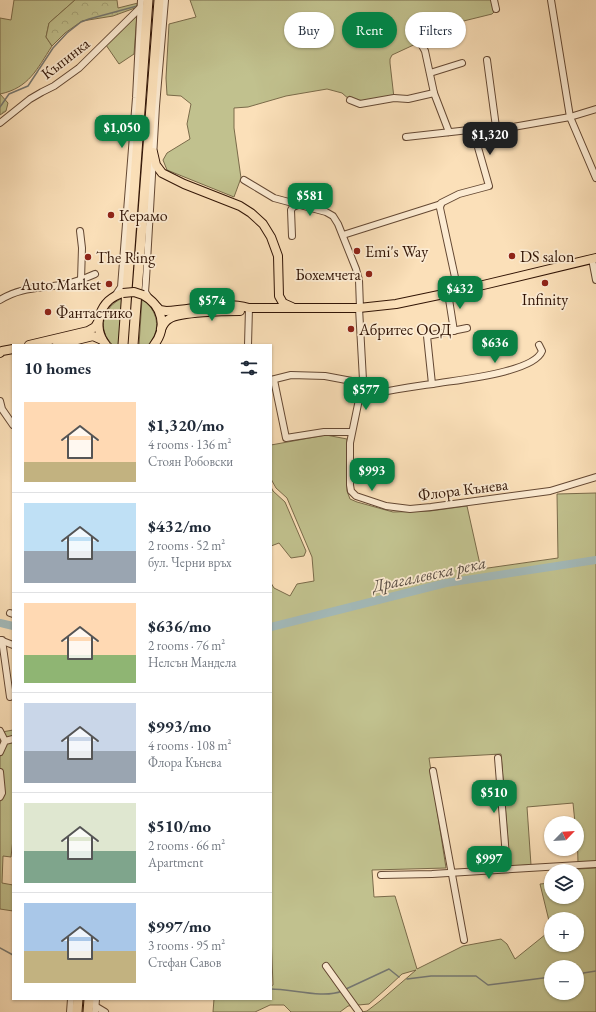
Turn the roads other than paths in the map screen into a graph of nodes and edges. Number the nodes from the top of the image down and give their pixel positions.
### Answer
1 (141, 0) edge
2 (148, 0) edge
3 (158, 0) edge
4 (165, 0) edge
5 (494, 0) edge
6 (551, 0) edge
7 (142, 4) edge
8 (496, 9) dead end
9 (147, 15) junction
10 (163, 16) junction
11 (147, 28) junction
12 (156, 33) junction
13 (423, 48) edge
14 (138, 56) junction
15 (487, 60) dead end
16 (462, 63) dead end
17 (430, 73) junction
18 (153, 89) junction
19 (434, 94) junction
20 (350, 100) dead end
21 (156, 106) junction
22 (596, 109) edge
23 (570, 117) junction
24 (0, 123) edge
25 (496, 127) junction
26 (473, 130) junction
27 (449, 132) junction
28 (406, 137) dead end
29 (153, 152) junction
30 (596, 178) edge
31 (244, 180) dead end
32 (441, 204) junction
33 (298, 205) junction
34 (80, 231) dead end
35 (343, 235) junction
36 (292, 236) dead end
37 (594, 259) edge
38 (95, 274) dead end
39 (81, 280) junction
40 (596, 280) edge
41 (458, 291) junction
42 (448, 293) junction
43 (114, 296) junction
44 (146, 296) junction
45 (0, 300) edge
46 (157, 307) junction
47 (249, 308) junction
48 (296, 308) junction
49 (360, 308) junction
50 (98, 322) junction
51 (467, 328) dead end
52 (162, 329) junction
53 (454, 331) junction
54 (104, 342) edge
55 (33, 344) edge
56 (61, 344) edge
57 (124, 344) edge
58 (133, 344) edge
59 (155, 344) edge
60 (248, 344) edge
61 (539, 345) dead end
62 (12, 349) edge
63 (0, 354) edge
64 (12, 354) edge
65 (272, 380) edge
66 (432, 384) junction
67 (362, 387) junction
68 (0, 401) edge
69 (1, 410) edge
70 (12, 425) edge
71 (351, 432) junction
72 (596, 477) edge
73 (1, 640) edge
74 (12, 645) edge
75 (10, 697) dead end
76 (0, 731) edge
77 (12, 739) edge
78 (5, 741) junction
79 (0, 752) edge
80 (498, 758) dead end
81 (433, 771) dead end
82 (0, 772) edge
83 (0, 797) edge
84 (596, 864) edge
85 (507, 869) junction
86 (452, 873) junction
87 (381, 875) dead end
88 (464, 940) dead end
89 (326, 966) dead end
90 (70, 1000) edge
91 (78, 1000) edge
92 (93, 1006) edge
93 (70, 1012) edge
94 (77, 1012) edge
95 (105, 1012) edge
96 (359, 1012) edge

1 - 7 street
2 - 9 highway
3 - 12 highway
4 - 10 street
5 - 8 street
6 - 23 street
7 - 9 highway
7 - 14 street
7 - 24 street, Къпинка
9 - 11 highway
10 - 12 highway
10 - 21 street
11 - 14 highway
11 - 57 highway
12 - 18 highway
13 - 17 street
14 - 43 street
15 - 25 street
16 - 17 street
17 - 19 street
18 - 21 highway
18 - 58 highway
19 - 20 street
19 - 27 street
21 - 29 street
22 - 23 street
23 - 25 street
23 - 30 street
25 - 26 street
26 - 27 street
26 - 32 street
27 - 28 street
29 - 44 street
29 - 48 main road
31 - 33 street, Флора Кънева
32 - 35 street
32 - 41 street
33 - 35 street, Флора Кънева
33 - 36 street
34 - 39 street
35 - 49 street, Флора Кънева
37 - 40 street
37 - 41 main road
38 - 39 street
39 - 45 street
41 - 42 main road
42 - 49 main road
42 - 53 street
43 - 44 main road, bridge
43 - 50 main road
44 - 46 main road
46 - 47 main road
46 - 52 main road
47 - 48 main road
47 - 52 main road
47 - 60 street
48 - 49 main road
49 - 67 street, Флора Кънева
50 - 54 main road
50 - 55 main road
51 - 53 street
52 - 59 main road
53 - 66 street
54 - 56 main road
61 - 66 street
62 - 63 main road
63 - 64 main road
65 - 67 street
65 - 71 street
66 - 67 street
67 - 71 street, Флора Кънева
68 - 69 street
69 - 70 street
71 - 72 street, Флора Кънева
73 - 74 street
73 - 75 street
76 - 78 street
77 - 78 street
78 - 79 street
80 - 85 street
81 - 86 street
82 - 83 street
84 - 85 street
85 - 86 street
86 - 87 street
86 - 88 street
89 - 96 street
90 - 93 street
91 - 94 highway
92 - 95 street

